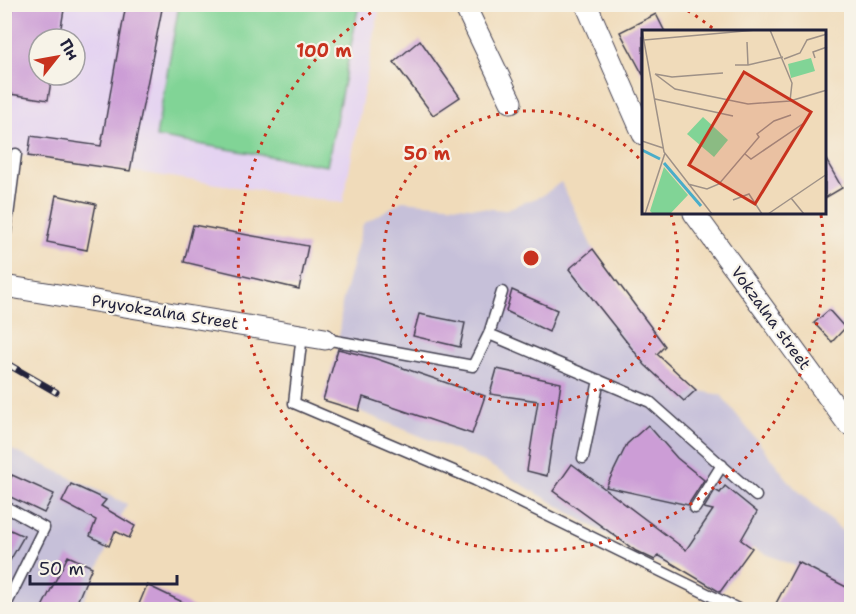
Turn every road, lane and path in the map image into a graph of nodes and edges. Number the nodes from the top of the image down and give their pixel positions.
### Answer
1 (464, 4) edge
2 (586, 4) edge
3 (511, 102) dead end
4 (642, 132) edge
5 (16, 154) dead end
6 (695, 214) edge
7 (4, 247) edge
8 (4, 286) edge
9 (502, 292) dead end
10 (489, 334) junction
11 (302, 335) junction
12 (325, 339) joint
13 (598, 381) junction
14 (850, 425) edge
15 (583, 459) dead end
16 (722, 465) junction
17 (756, 496) dead end
18 (4, 506) edge
19 (695, 507) dead end
20 (4, 609) edge
21 (740, 609) edge

1 - 3 street
2 - 4 street
5 - 7 lane
6 - 14 street, Vokzalna street
8 - 11 street, Pryvokzalna Street
9 - 10 lane
10 - 12 lane
10 - 13 lane
11 - 12 street, Pryvokzalna Street
11 - 21 lane
13 - 15 lane
13 - 16 lane
16 - 17 lane
16 - 19 lane
18 - 20 lane

